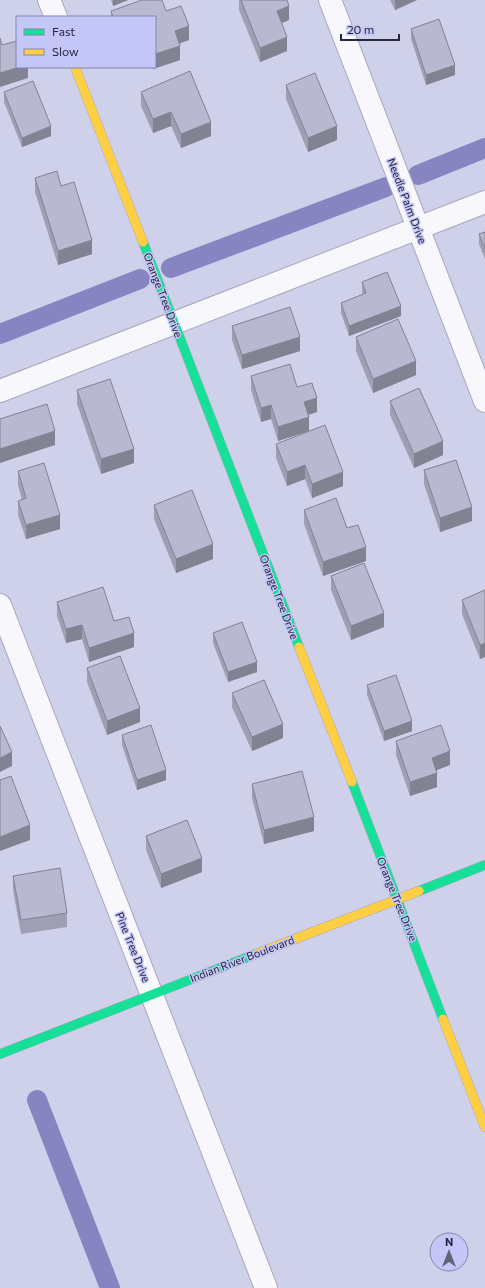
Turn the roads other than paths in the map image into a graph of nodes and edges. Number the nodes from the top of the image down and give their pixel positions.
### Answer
1 (49, 0) edge
2 (330, 0) edge
3 (56, 16) edge
4 (75, 68) edge
5 (485, 202) edge
6 (418, 228) junction
7 (174, 324) junction
8 (0, 391) edge
9 (485, 401) edge
10 (0, 605) edge
11 (485, 865) edge
12 (397, 899) junction
13 (152, 994) junction
14 (0, 1054) edge
15 (485, 1127) edge
16 (266, 1288) edge

1 - 3 street
2 - 6 street, Needle Palm Drive
4 - 7 street, Orange Tree Drive
5 - 6 street
6 - 7 street
6 - 9 street, Needle Palm Drive
7 - 8 street
7 - 12 street, Orange Tree Drive
10 - 13 street, Pine Tree Drive
11 - 12 street, Indian River Boulevard
12 - 13 street, Indian River Boulevard
12 - 15 street, Orange Tree Drive
13 - 14 street, Indian River Boulevard
13 - 16 street, Pine Tree Drive

